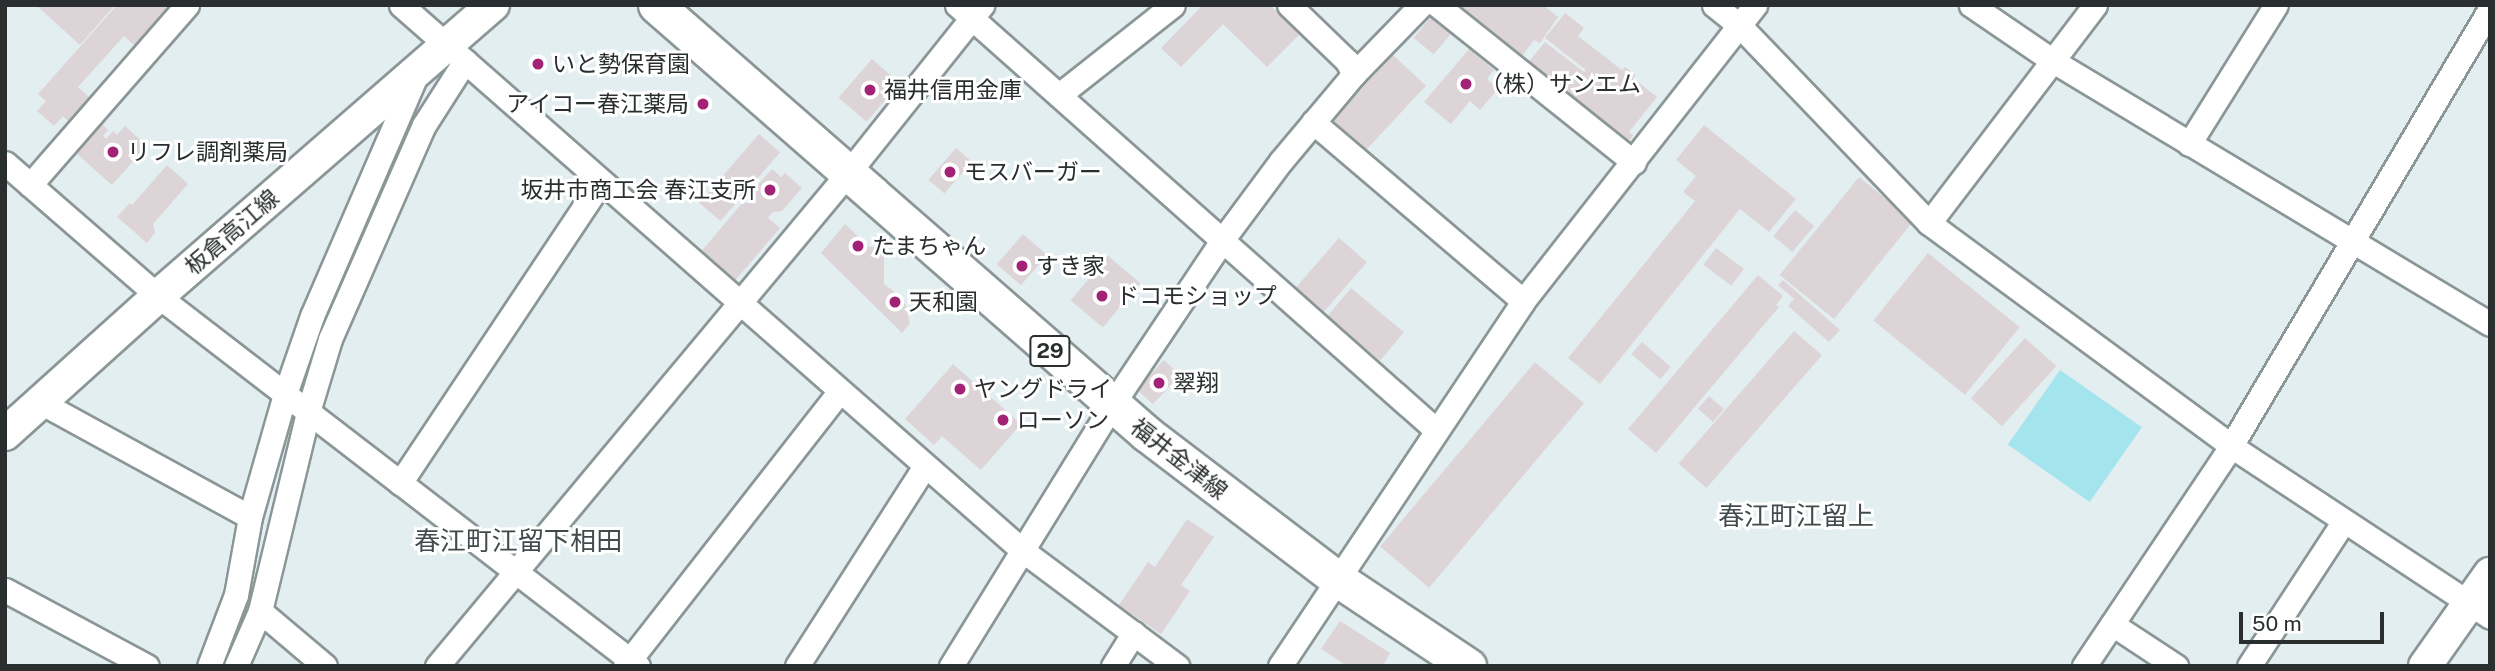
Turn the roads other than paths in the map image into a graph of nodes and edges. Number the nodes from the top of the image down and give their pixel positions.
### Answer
1 (187, 5) edge
2 (401, 5) edge
3 (493, 5) edge
4 (656, 5) edge
5 (1173, 5) edge
6 (1289, 5) edge
7 (1421, 5) edge
8 (1437, 5) edge
9 (1714, 5) edge
10 (1755, 5) edge
11 (1971, 5) edge
12 (2095, 5) edge
13 (2276, 5) edge
14 (2490, 9) edge
15 (970, 10) edge
16 (1739, 25) junction
17 (456, 54) junction
18 (2053, 61) junction
19 (417, 72) junction
20 (1354, 74) junction
21 (1059, 95) junction
22 (1313, 122) junction
23 (2189, 144) junction
24 (1634, 162) junction
25 (5, 163) edge
26 (848, 173) junction
27 (601, 182) junction
28 (30, 185) junction
29 (1929, 223) junction
30 (1223, 239) junction
31 (2352, 243) junction
32 (158, 296) junction
33 (1523, 301) junction
34 (738, 303) junction
35 (2490, 324) edge
36 (840, 391) junction
37 (285, 394) junction
38 (1112, 405) junction
39 (308, 412) junction
40 (18, 415) edge
41 (1436, 430) junction
42 (2231, 446) junction
43 (925, 466) junction
44 (400, 483) junction
45 (250, 517) junction
46 (2344, 521) junction
47 (1022, 550) junction
48 (515, 571) junction
49 (2490, 574) edge
50 (1336, 578) junction
51 (5, 590) edge
52 (260, 611) junction
53 (2479, 611) edge
54 (2112, 624) junction
55 (1134, 634) junction
56 (631, 664) edge
57 (147, 666) edge
58 (209, 666) edge
59 (236, 666) edge
60 (325, 666) edge
61 (437, 666) edge
62 (797, 666) edge
63 (951, 666) edge
64 (1113, 666) edge
65 (1177, 666) edge
66 (1280, 666) edge
67 (1468, 666) edge
68 (2084, 666) edge
69 (2176, 666) edge
70 (2249, 666) edge
71 (2425, 666) edge

1 - 28 street
2 - 17 street
3 - 17 main road, 板倉高江線
4 - 26 main road, 福井金津線 / 29
5 - 21 street
6 - 20 street
7 - 20 street
8 - 24 street
9 - 16 street
10 - 16 street
11 - 18 street
12 - 18 street
13 - 23 street
14 - 31 street
15 - 21 street
15 - 26 street
16 - 24 street
16 - 29 street
17 - 19 main road, 板倉高江線
17 - 27 street
17 - 39 street
18 - 23 street
18 - 29 street
19 - 32 main road, 板倉高江線
19 - 37 street
20 - 22 street
21 - 30 street
22 - 30 street
22 - 33 street
23 - 31 street
24 - 33 street
25 - 28 street
26 - 34 street
26 - 38 main road, 福井金津線 / 29
27 - 34 street
27 - 44 street
28 - 32 street
29 - 42 street
30 - 38 street
30 - 41 street
31 - 35 street
31 - 42 street
32 - 37 street
32 - 40 main road, 板倉高江線
33 - 41 street
34 - 36 street
34 - 48 street
36 - 43 street
36 - 56 street
37 - 39 street
37 - 45 street
38 - 47 street
38 - 50 main road, 福井金津線 / 29
39 - 44 street
39 - 52 street
40 - 45 street
41 - 50 street
42 - 46 street
42 - 54 street
43 - 47 street
43 - 62 street
44 - 48 street
45 - 58 street
46 - 53 street
46 - 70 street
47 - 55 street
47 - 63 street
48 - 56 street
48 - 61 street
49 - 53 main road
50 - 66 street
50 - 67 main road, 福井金津線 / 29
51 - 57 street
52 - 59 street
52 - 60 street
53 - 71 main road
54 - 68 street
54 - 69 street
55 - 64 street
55 - 65 street

